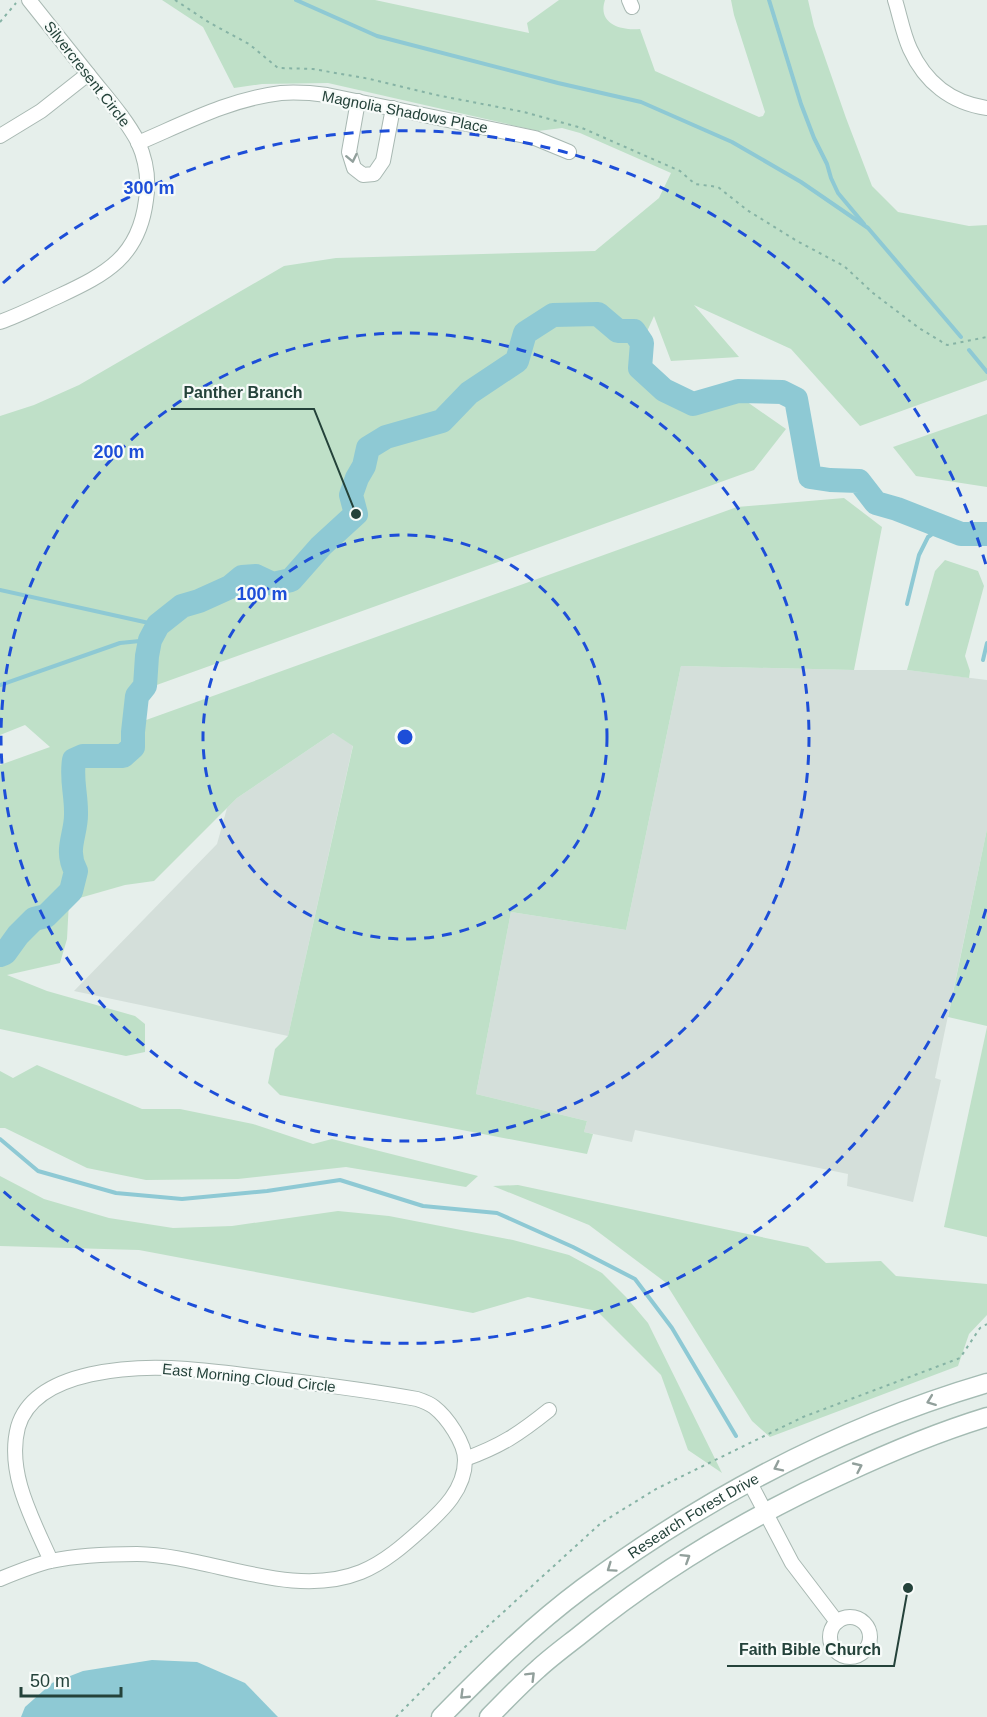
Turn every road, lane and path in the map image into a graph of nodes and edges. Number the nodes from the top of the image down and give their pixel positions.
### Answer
1 (21, 0) edge
2 (29, 0) edge
3 (175, 0) edge
4 (895, 0) edge
5 (0, 22) edge
6 (88, 74) junction
7 (358, 101) junction
8 (393, 108) junction
9 (987, 108) edge
10 (0, 136) edge
11 (138, 143) junction
12 (569, 152) dead end
13 (0, 322) edge
14 (987, 337) edge
15 (987, 1324) edge
16 (987, 1383) edge
17 (549, 1410) dead end
18 (987, 1417) edge
19 (465, 1459) junction
20 (749, 1480) junction
21 (765, 1512) junction
22 (51, 1561) junction
23 (0, 1579) edge
24 (837, 1622) dead end
25 (396, 1717) edge
26 (441, 1717) edge
27 (489, 1717) edge

1 - 5 path
2 - 6 street, Silvercresent Circle
3 - 14 path
4 - 9 street
6 - 10 street
6 - 11 street, Silvercresent Circle
7 - 8 street, Magnolia Shadows Place
7 -> 8 street
7 - 11 street, Magnolia Shadows Place
8 - 12 street, Magnolia Shadows Place
11 - 13 street, Silvercresent Circle
15 - 25 path
16 -> 20 main road, Research Forest Drive
17 - 19 street
21 -> 18 main road, Research Forest Drive
19 - 22 street
19 - 22 street, East Morning Cloud Circle
20 - 21 street
20 -> 26 main road, Research Forest Drive
21 - 24 street
27 -> 21 main road, Research Forest Drive
22 - 23 street

